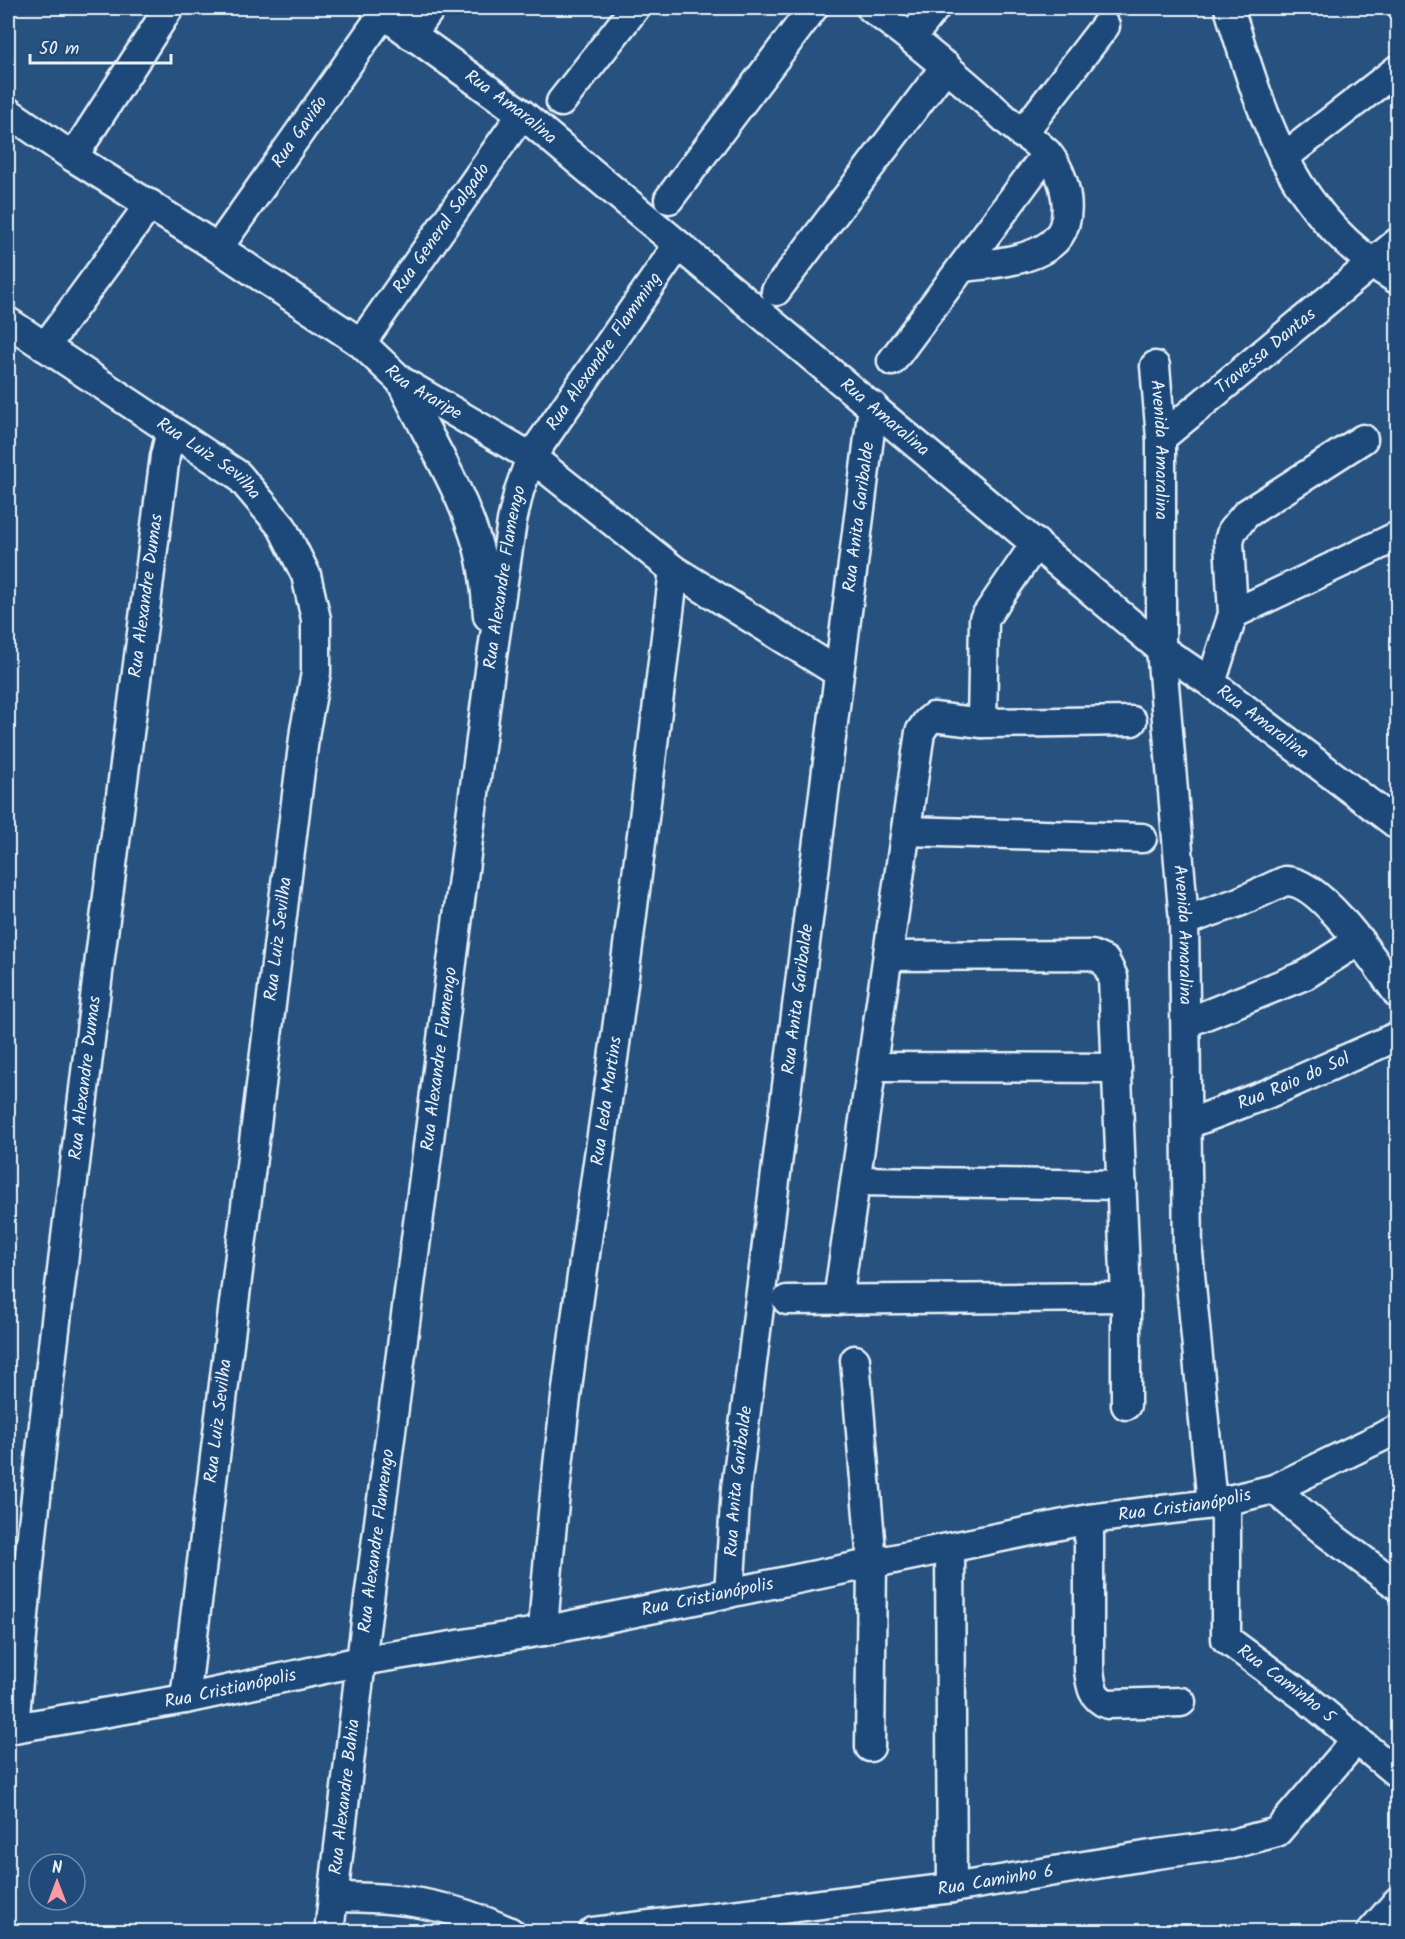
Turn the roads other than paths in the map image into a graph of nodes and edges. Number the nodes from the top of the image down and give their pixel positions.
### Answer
1 (169, 8) edge
2 (431, 8) edge
3 (635, 8) edge
4 (813, 8) edge
5 (871, 8) edge
6 (935, 8) edge
7 (1229, 8) edge
8 (379, 11) edge
9 (1105, 26) dead end
10 (411, 34) junction
11 (911, 38) junction
12 (946, 66) junction
13 (1398, 69) edge
14 (561, 102) dead end
15 (8, 112) edge
16 (522, 114) junction
17 (1022, 134) junction
18 (1047, 153) junction
19 (73, 157) junction
20 (1283, 158) junction
21 (669, 199) dead end
22 (150, 204) junction
23 (1398, 242) edge
24 (678, 245) junction
25 (218, 248) junction
26 (1370, 263) junction
27 (964, 267) junction
28 (1398, 280) edge
29 (776, 291) dead end
30 (8, 322) edge
31 (361, 343) junction
32 (45, 347) junction
33 (892, 361) dead end
34 (1155, 366) dead end
35 (401, 381) junction
36 (873, 406) junction
37 (171, 431) junction
38 (1161, 438) junction
39 (1363, 439) dead end
40 (531, 457) junction
41 (1398, 536) edge
42 (1036, 543) junction
43 (674, 570) junction
44 (1233, 614) junction
45 (1161, 649) junction
46 (491, 663) junction
47 (839, 674) junction
48 (1211, 683) junction
49 (1132, 721) dead end
50 (982, 723) junction
51 (1398, 825) edge
52 (906, 831) junction
53 (1143, 838) dead end
54 (1184, 921) junction
55 (1360, 940) junction
56 (888, 956) junction
57 (1398, 994) edge
58 (1186, 1023) junction
59 (1398, 1036) edge
60 (872, 1067) junction
61 (1117, 1068) junction
62 (1188, 1124) junction
63 (855, 1181) junction
64 (1122, 1185) junction
65 (1126, 1297) junction
66 (787, 1300) dead end
67 (838, 1300) junction
68 (855, 1360) dead end
69 (1126, 1405) dead end
70 (1398, 1429) edge
71 (1274, 1489) junction
72 (1219, 1502) junction
73 (1089, 1519) junction
74 (950, 1548) junction
75 (872, 1563) junction
76 (1398, 1586) edge
77 (729, 1593) junction
78 (543, 1631) junction
79 (361, 1661) junction
80 (185, 1699) junction
81 (1181, 1702) dead end
82 (11, 1728) edge
83 (1356, 1740) junction
84 (870, 1747) dead end
85 (1398, 1774) edge
86 (952, 1888) junction
87 (333, 1897) junction
88 (1398, 1901) edge
89 (712, 1925) edge
90 (329, 1932) edge
91 (510, 1932) edge
92 (593, 1932) edge
93 (1371, 1932) edge

1 - 19 street
2 - 10 street
3 - 14 street
4 - 21 street
5 - 11 street
6 - 11 street
7 - 20 street
8 - 10 street, Rua Amaralina
8 - 25 street, Rua Gavião
9 - 17 street
10 - 16 street, Rua Amaralina
11 - 12 street
12 - 17 street
12 - 29 street
13 - 20 street
15 - 19 street, Rua Araripe
16 - 24 street, Rua Amaralina
16 - 31 street, Rua General Salgado
17 - 18 street
18 - 27 street
18 - 27 street
19 - 22 street, Rua Araripe
20 - 26 street
22 - 25 street, Rua Araripe
22 - 32 street
23 - 26 street, Travessa Dantas
24 - 36 street, Rua Amaralina
24 - 40 street, Rua Alexandre Flamming
25 - 31 street, Rua Araripe
26 - 28 street
26 - 38 street, Travessa Dantas
27 - 33 street
30 - 32 street, Rua Luiz Sevilha
31 - 35 street, Rua Araripe
32 - 37 street, Rua Luiz Sevilha
34 - 38 street, Avenida Amaralina
35 - 40 street, Rua Araripe
35 - 46 street
36 - 42 street, Rua Amaralina
36 - 47 street, Rua Anita Garibalde
37 - 80 street, Rua Luiz Sevilha
37 - 82 street, Rua Alexandre Dumas
38 - 45 street, Avenida Amaralina
39 - 44 street
40 - 43 street, Rua Araripe
40 - 46 street, Rua Alexandre Flamengo
41 - 44 street
42 - 45 street, Rua Amaralina
42 - 50 street
43 - 47 street, Rua Araripe
43 - 78 street, Rua Ieda Martins
44 - 48 street
45 - 48 street, Rua Amaralina
45 - 54 street, Avenida Amaralina
46 - 79 street, Rua Alexandre Flamengo
47 - 77 street, Rua Anita Garibalde
48 - 51 street, Rua Amaralina
49 - 50 street
50 - 52 street
52 - 53 street
52 - 56 street
54 - 55 street
54 - 58 street, Avenida Amaralina
55 - 57 street
55 - 58 street
56 - 60 street
56 - 61 street
58 - 62 street, Avenida Amaralina
59 - 62 street, Rua Raio do Sol
60 - 61 street
60 - 63 street
61 - 64 street
62 - 72 street, Avenida Amaralina
63 - 64 street
63 - 67 street
64 - 65 street
65 - 67 street
65 - 69 street
66 - 67 street
68 - 75 street
70 - 71 street, Rua Cristianópolis
71 - 72 street, Rua Cristianópolis
71 - 76 street
72 - 73 street, Rua Cristianópolis
72 - 83 street, Rua Caminho 5
73 - 74 street, Rua Cristianópolis
73 - 81 street
74 - 75 street, Rua Cristianópolis
74 - 86 street
75 - 77 street, Rua Cristianópolis
75 - 84 street
77 - 78 street, Rua Cristianópolis
78 - 79 street, Rua Cristianópolis
79 - 80 street, Rua Cristianópolis
79 - 87 street, Rua Alexandre Bahia
80 - 82 street, Rua Cristianópolis
83 - 85 street, Rua Caminho 5
83 - 86 street, Rua Caminho 6
86 - 89 street, Rua Caminho 6
87 - 90 street, Rua Alexandre Bahia
87 - 91 street
88 - 93 street
89 - 92 street, Rua Caminho 6

